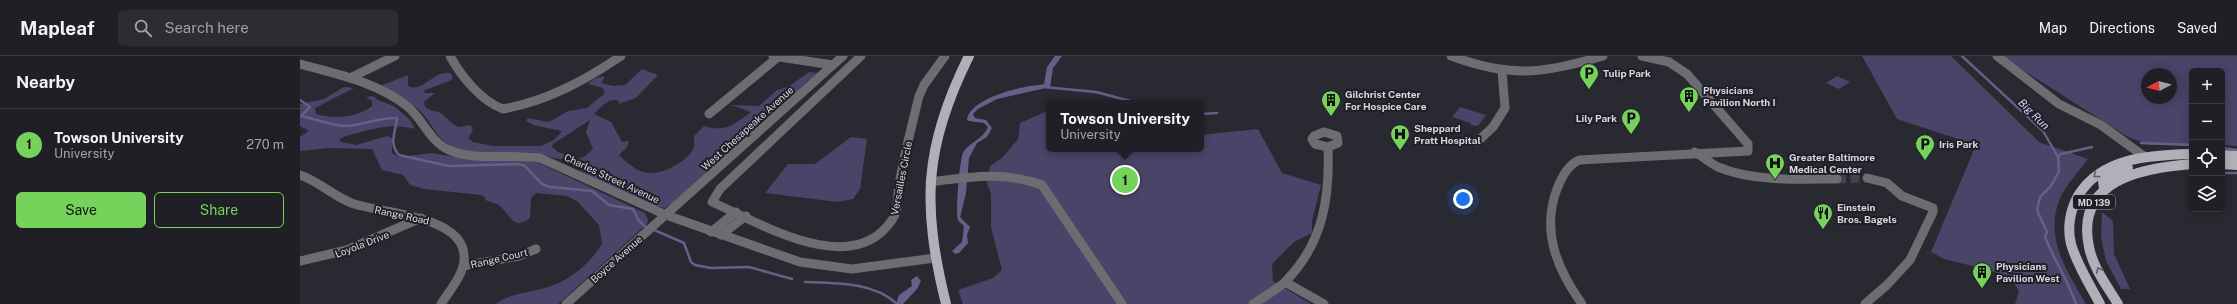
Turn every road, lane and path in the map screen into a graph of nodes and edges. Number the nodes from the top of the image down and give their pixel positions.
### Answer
1 (395, 56) edge
2 (450, 56) edge
3 (622, 56) edge
4 (774, 56) edge
5 (843, 56) edge
6 (861, 56) edge
7 (945, 56) edge
8 (969, 56) edge
9 (1451, 56) edge
10 (1603, 56) edge
11 (1642, 56) edge
12 (1997, 56) edge
13 (300, 64) edge
14 (833, 65) junction
15 (1502, 71) junction
16 (350, 78) junction
17 (710, 114) dead end
18 (1477, 142) dead end
19 (1328, 147) dead end
20 (1695, 152) junction
21 (2189, 154) edge
22 (2225, 155) edge
23 (2237, 156) edge
24 (2145, 157) junction
25 (2189, 159) edge
26 (2189, 164) edge
27 (2225, 164) edge
28 (2237, 165) edge
29 (300, 175) edge
30 (1867, 178) tunnel mouth
31 (1837, 179) tunnel mouth
32 (930, 182) junction
33 (2104, 189) junction
34 (736, 212) junction
35 (666, 215) junction
36 (746, 216) junction
37 (421, 218) junction
38 (710, 232) junction
39 (721, 235) junction
40 (536, 249) dead end
41 (935, 258) junction
42 (300, 261) edge
43 (463, 266) junction
44 (1285, 282) junction
45 (441, 304) edge
46 (566, 304) edge
47 (946, 304) edge
48 (1122, 304) edge
49 (1253, 304) edge
50 (1324, 304) edge
51 (1582, 304) edge
52 (1865, 304) edge
53 (2100, 304) edge
54 (2118, 304) edge

1 - 16 street
2 - 3 street
4 - 14 street
4 - 17 street
5 - 14 street, West Chesapeake Avenue
6 - 34 street, Versailles Circle
7 - 36 street, Versailles Circle
8 - 32 main road
9 - 15 street
10 - 15 street
11 - 20 street
12 - 24 street
13 - 16 street, Charles Street Avenue
14 - 35 street, West Chesapeake Avenue
15 - 18 street
16 - 35 street, Charles Street Avenue
19 - 44 street
20 - 31 street
20 - 51 street
21 - 24 main road, MD 139
22 - 23 main road
24 - 25 main road
24 - 33 main road
24 -> 53 main road, MD 139
26 - 33 main road, MD 139
27 - 28 main road
29 - 37 street, Range Road
30 - 52 street
32 - 41 main road
32 - 48 street
54 -> 33 main road, MD 139
34 - 36 street, Versailles Circle
34 - 38 street
35 - 38 street, Charles Street Avenue
35 - 46 street, Boyce Avenue
36 - 39 street
37 - 42 street, Loyola Drive
37 - 43 street, Range Road
38 - 39 street, Charles Street Avenue
39 - 41 street, Charles Street Avenue
40 - 43 street, Range Court
41 - 47 main road
43 - 45 street
44 - 49 street
44 - 50 street

